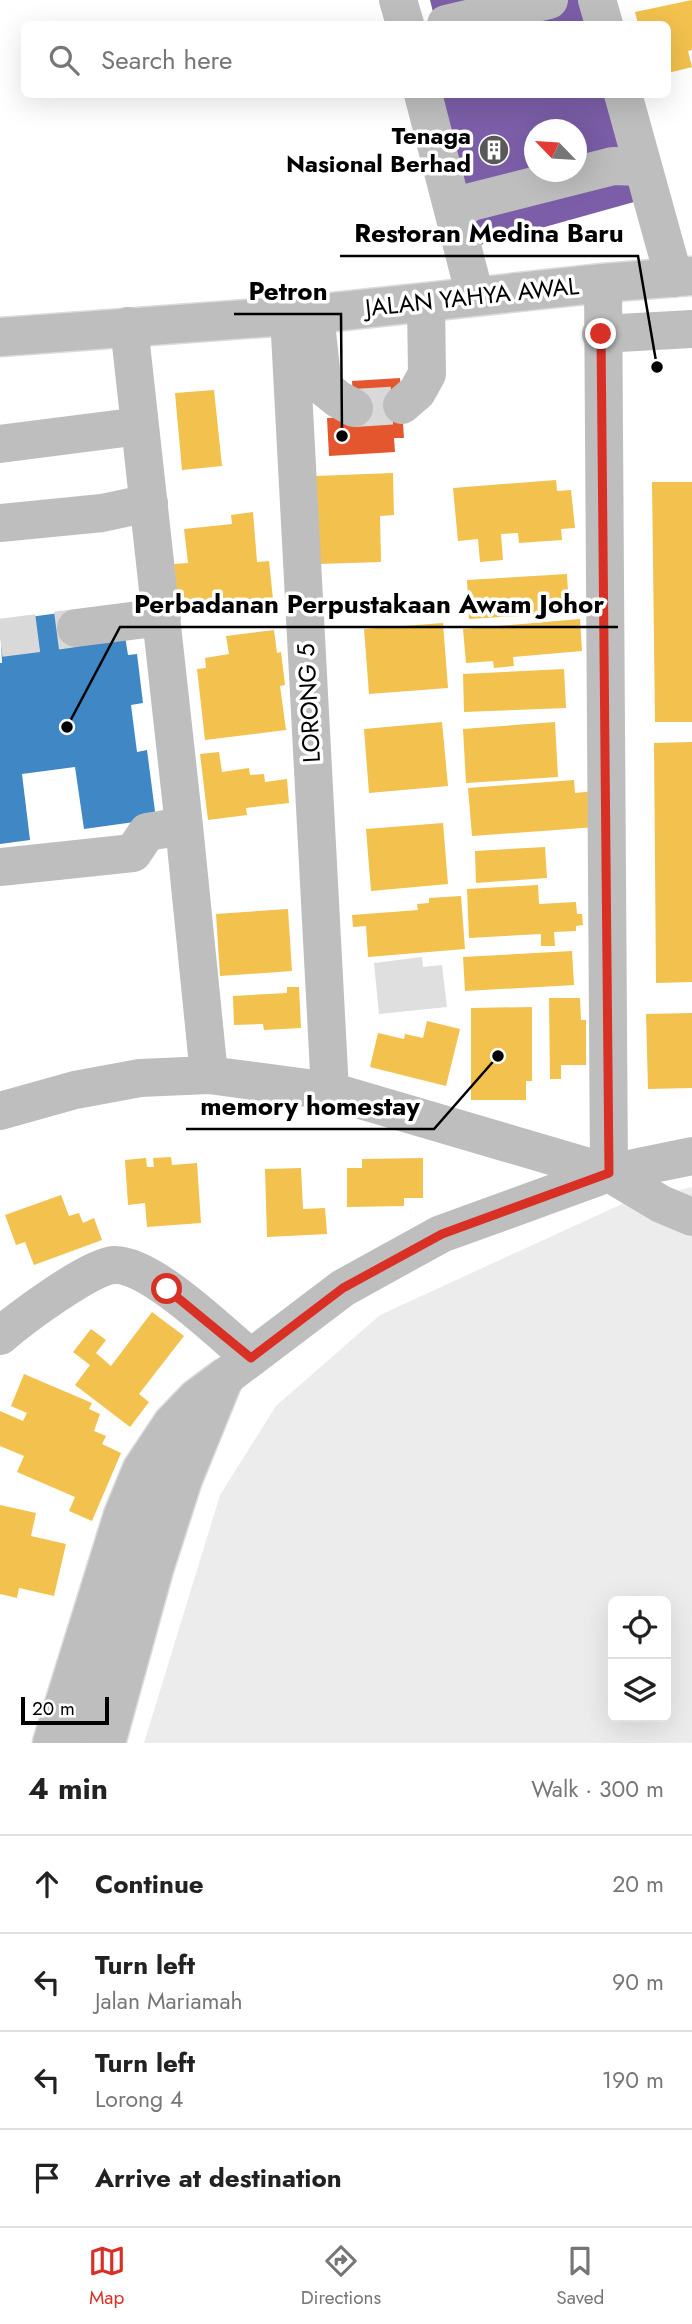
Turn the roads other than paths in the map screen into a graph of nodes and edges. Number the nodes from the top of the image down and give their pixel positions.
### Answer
1 (398, 0) edge
2 (549, 0) edge
3 (597, 0) edge
4 (404, 21) edge
5 (459, 21) edge
6 (603, 21) edge
7 (425, 98) edge
8 (624, 98) edge
9 (643, 167) junction
10 (454, 213) junction
11 (683, 277) edge
12 (603, 283) junction
13 (475, 296) junction
14 (426, 303) junction
15 (302, 314) junction
16 (129, 326) junction
17 (692, 329) edge
18 (601, 334) junction
19 (0, 337) edge
20 (402, 405) dead end
21 (354, 408) tunnel mouth
22 (140, 426) junction
23 (0, 444) edge
24 (149, 503) junction
25 (0, 523) edge
26 (162, 617) junction
27 (76, 628) tunnel mouth
28 (184, 826) junction
29 (0, 867) edge
30 (209, 1074) junction
31 (330, 1091) junction
32 (0, 1111) edge
33 (692, 1156) edge
34 (609, 1173) junction
35 (692, 1217) edge
36 (0, 1336) edge
37 (237, 1368) junction
38 (52, 1743) edge
39 (77, 1743) edge
40 (106, 1743) edge

1 - 4 main road
2 - 5 main road
3 - 6 main road
7 - 10 main road
8 - 9 main road
9 - 10 main road
9 - 11 main road
10 - 13 main road
11 - 12 main road, JALAN YAHYA AWAL
12 - 13 main road, JALAN YAHYA AWAL
12 - 18 main road
13 - 14 main road, JALAN YAHYA AWAL
14 - 15 main road, JALAN YAHYA AWAL
14 - 20 main road
15 - 16 main road, JALAN YAHYA AWAL
15 - 21 main road
15 - 31 main road, LORONG 5
16 - 19 main road, JALAN YAHYA AWAL
16 - 22 main road
17 - 18 main road
18 - 34 main road
22 - 23 main road
22 - 24 main road
24 - 25 main road
24 - 26 main road
26 - 27 main road
26 - 28 main road
28 - 29 main road
28 - 30 main road
30 - 31 main road
30 - 32 main road
31 - 34 main road
33 - 34 main road
34 - 35 main road
34 - 37 main road
36 - 37 main road
37 - 38 main road
37 - 39 main road
37 - 40 main road

